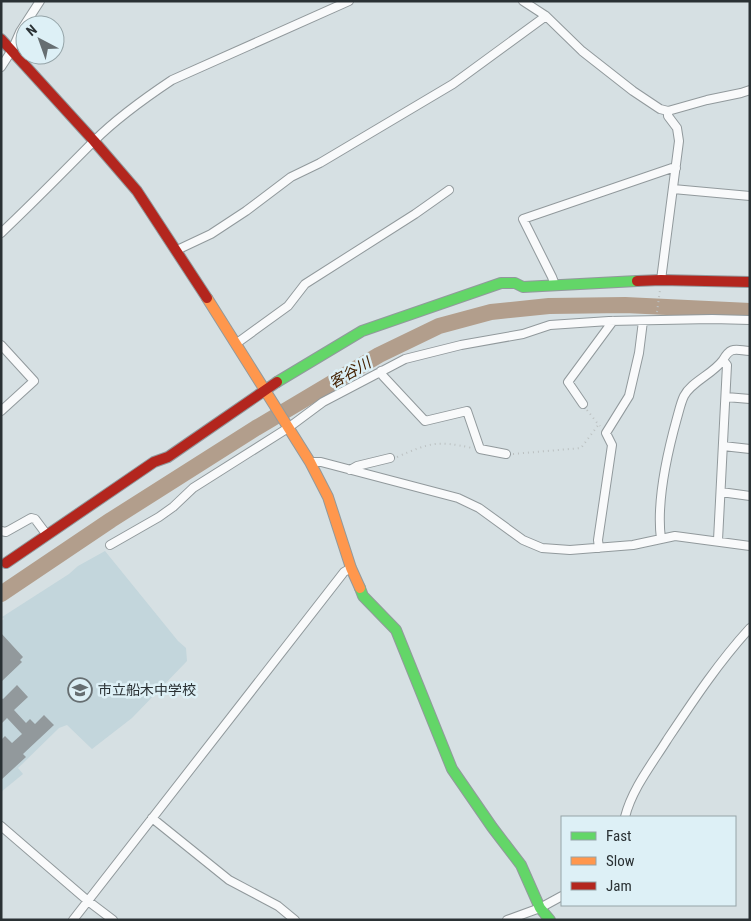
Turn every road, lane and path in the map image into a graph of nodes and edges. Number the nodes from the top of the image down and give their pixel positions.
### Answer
1 (40, 1) edge
2 (349, 1) edge
3 (523, 1) edge
4 (546, 16) junction
5 (1, 39) edge
6 (12, 50) junction
7 (1, 68) edge
8 (750, 90) edge
9 (668, 111) junction
10 (94, 141) junction
11 (676, 168) junction
12 (674, 189) junction
13 (449, 190) dead end
14 (750, 196) edge
15 (1, 233) edge
16 (177, 250) junction
17 (661, 282) junction
18 (750, 282) edge
19 (555, 285) junction
20 (657, 316) dead end
21 (750, 320) edge
22 (613, 321) junction
23 (643, 321) junction
24 (237, 343) junction
25 (1, 345) edge
26 (750, 351) edge
27 (723, 360) junction
28 (381, 371) junction
29 (266, 391) junction
30 (726, 397) junction
31 (750, 399) edge
32 (583, 404) joint
33 (1, 411) edge
34 (599, 424) junction
35 (287, 426) junction
36 (606, 433) junction
37 (723, 446) junction
38 (750, 448) edge
39 (480, 449) junction
40 (506, 454) joint
41 (390, 458) joint
42 (310, 462) junction
43 (350, 470) junction
44 (721, 492) junction
45 (750, 496) edge
46 (1, 531) edge
47 (47, 535) junction
48 (661, 539) junction
49 (718, 540) junction
50 (110, 545) dead end
51 (750, 546) edge
52 (599, 548) junction
53 (6, 563) dead end
54 (351, 568) junction
55 (750, 628) edge
56 (625, 816) edge
57 (152, 818) junction
58 (1, 826) edge
59 (561, 897) edge
60 (88, 901) junction
61 (540, 908) junction
62 (73, 920) edge
63 (113, 920) edge
64 (295, 920) edge
65 (507, 920) edge
66 (550, 920) edge

1 - 6 street
2 - 10 street
3 - 4 street
4 - 9 street
4 - 16 street
5 - 6 street
6 - 7 street
6 - 10 street
8 - 9 street
9 - 11 street
10 - 15 street
10 - 16 street
11 - 12 street
11 - 19 street
12 - 14 street
12 - 17 street
13 - 24 street
16 - 24 street
17 - 18 street
17 - 19 street
17 - 20 path
19 - 29 street
21 - 23 street
22 - 23 street
22 - 28 street
22 - 32 street
23 - 36 street
24 - 29 street
25 - 33 street
26 - 27 street
27 - 30 street
27 - 48 street
28 - 35 street
28 - 39 street
29 - 35 street
29 - 47 street
30 - 31 street
30 - 37 street
32 - 34 path
34 - 36 path
34 - 40 path
35 - 42 street
35 - 50 street
36 - 52 street
37 - 38 street
37 - 44 street
39 - 40 street
39 - 41 path
41 - 43 street
42 - 43 street
42 - 54 street
43 - 52 street
44 - 45 street
44 - 49 street
46 - 47 street
47 - 53 street
48 - 49 street
48 - 52 street
49 - 51 street
54 - 57 street
54 - 61 street
55 - 56 street
57 - 60 street
57 - 64 street
58 - 60 street
59 - 61 street
60 - 62 street
60 - 63 street
61 - 65 street
61 - 66 street

